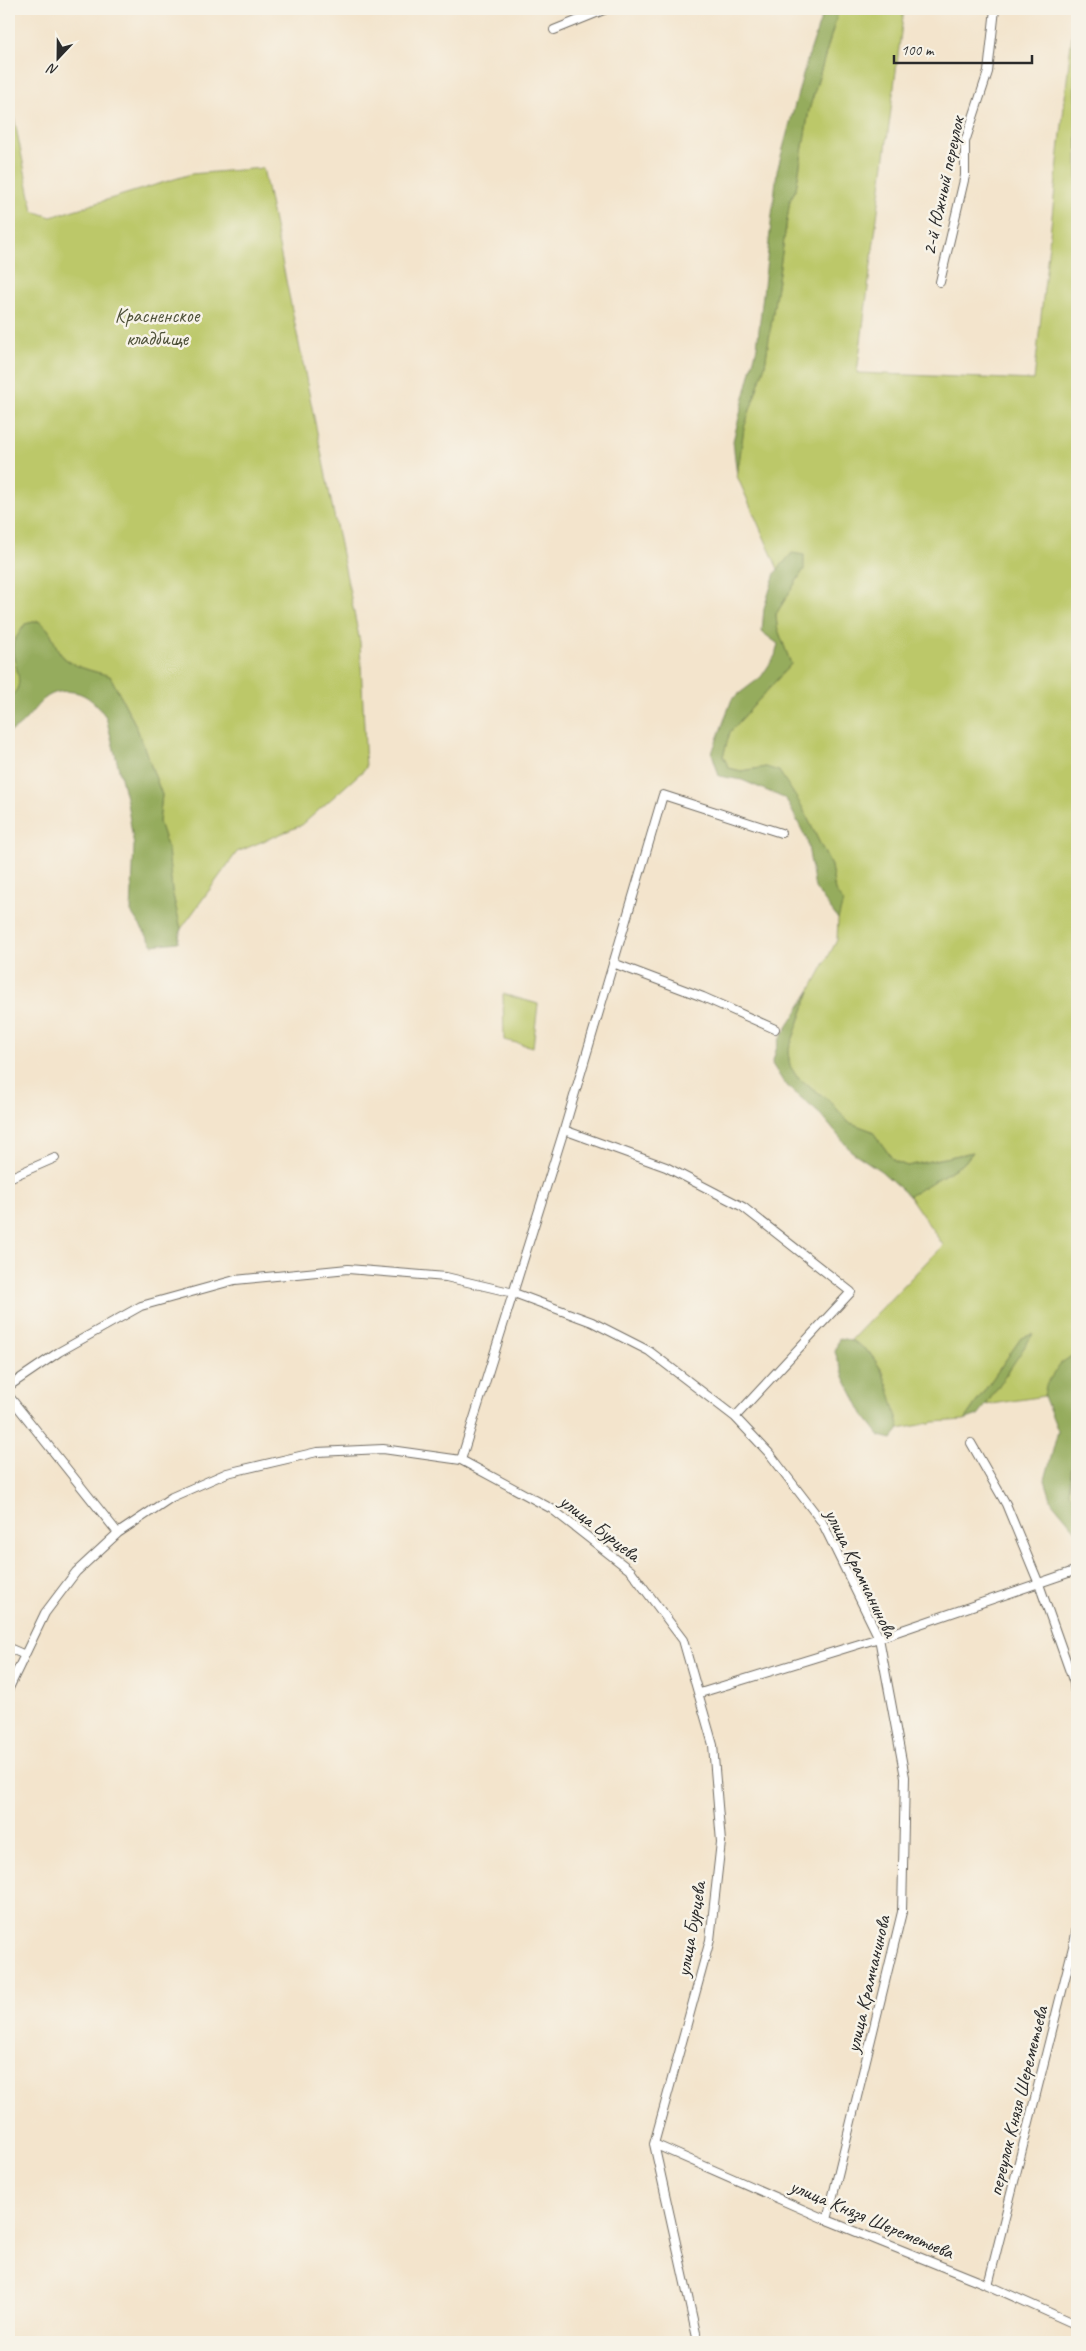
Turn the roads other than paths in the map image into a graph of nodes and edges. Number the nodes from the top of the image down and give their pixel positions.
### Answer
1 (606, 9) edge
2 (995, 9) edge
3 (554, 30) dead end
4 (940, 282) dead end
5 (781, 833) dead end
6 (613, 963) junction
7 (775, 1029) dead end
8 (564, 1130) junction
9 (55, 1158) dead end
10 (9, 1178) edge
11 (514, 1293) junction
12 (9, 1386) edge
13 (9, 1396) edge
14 (735, 1417) junction
15 (971, 1443) dead end
16 (461, 1460) junction
17 (118, 1533) junction
18 (1077, 1570) edge
19 (1039, 1584) junction
20 (879, 1638) junction
21 (9, 1648) edge
22 (24, 1655) junction
23 (9, 1688) edge
24 (700, 1693) junction
25 (1077, 1712) edge
26 (1077, 1925) edge
27 (654, 2144) junction
28 (827, 2220) junction
29 (988, 2285) junction
30 (1077, 2325) edge
31 (698, 2342) edge

1 - 3 street
2 - 4 street, 2-й Южный переулок
5 - 6 street
6 - 7 street
6 - 8 street
8 - 11 street
8 - 14 street
9 - 10 street
11 - 12 street, улица Крамчанинова
11 - 14 street, улица Крамчанинова
11 - 16 street
13 - 17 street
14 - 20 street, улица Крамчанинова
15 - 19 street
16 - 17 street, улица Бурцева
16 - 24 street, улица Бурцева
17 - 22 street, улица Бурцева
18 - 19 street
19 - 20 street
19 - 25 street
20 - 24 street
20 - 28 street, улица Крамчанинова
21 - 22 street
22 - 23 street, улица Бурцева
24 - 27 street, улица Бурцева
26 - 29 street, переулок Князя Шереметьева
27 - 28 street, улица Князя Шереметьева
27 - 31 street, улица Бурцева
28 - 29 street, улица Князя Шереметьева
29 - 30 street, улица Князя Шереметьева

